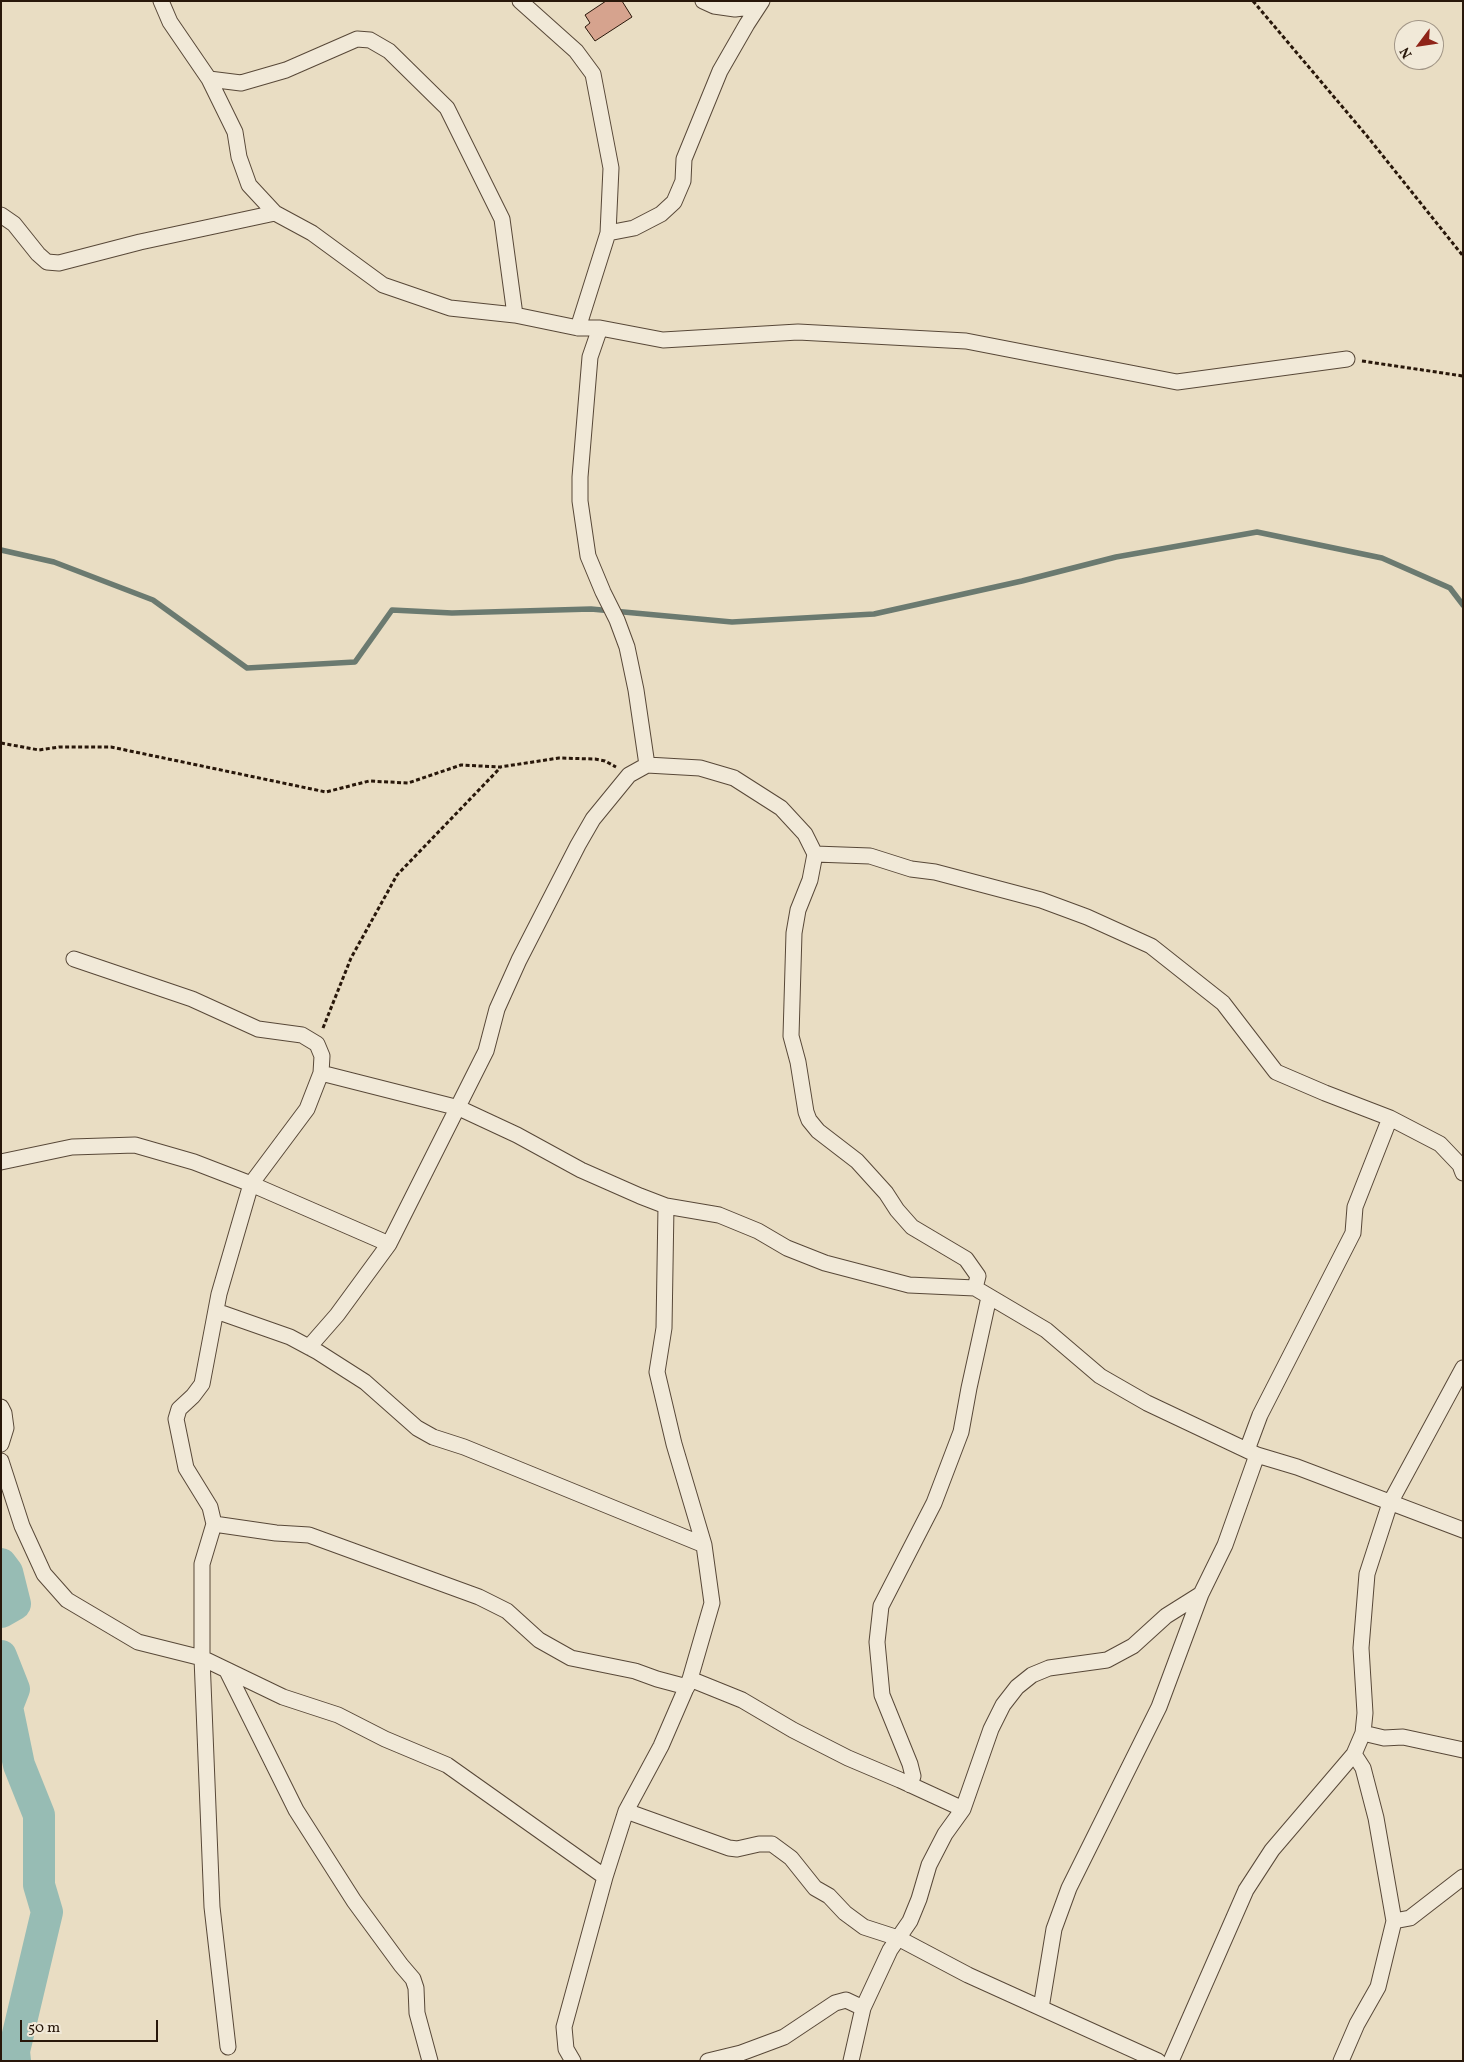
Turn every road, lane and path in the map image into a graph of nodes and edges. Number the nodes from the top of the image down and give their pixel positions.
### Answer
1 (161, 1) edge
2 (520, 1) edge
3 (703, 1) edge
4 (1253, 1) edge
5 (760, 4) edge
6 (209, 79) junction
7 (275, 212) junction
8 (1, 215) edge
9 (608, 233) junction
10 (1463, 256) edge
11 (515, 316) junction
12 (578, 328) junction
13 (600, 328) junction
14 (1347, 359) joint
15 (1463, 376) edge
16 (1, 743) edge
17 (647, 766) junction
18 (500, 767) junction
19 (629, 775) junction
20 (814, 854) junction
21 (74, 959) dead end
22 (317, 1044) junction
23 (321, 1073) junction
24 (459, 1108) junction
25 (1390, 1118) junction
26 (1, 1162) edge
27 (1463, 1173) edge
28 (251, 1184) junction
29 (666, 1206) junction
30 (388, 1244) junction
31 (975, 1288) junction
32 (989, 1297) junction
33 (216, 1310) junction
34 (309, 1347) junction
35 (1463, 1368) edge
36 (1, 1406) edge
37 (1, 1444) edge
38 (1252, 1452) junction
39 (1, 1461) edge
40 (1390, 1503) junction
41 (214, 1524) junction
42 (1463, 1530) edge
43 (704, 1545) junction
44 (1201, 1594) junction
45 (202, 1658) junction
46 (227, 1671) junction
47 (688, 1683) junction
48 (1363, 1733) junction
49 (1463, 1750) edge
50 (1354, 1754) junction
51 (910, 1785) junction
52 (963, 1809) junction
53 (626, 1811) junction
54 (605, 1877) junction
55 (1463, 1877) edge
56 (1394, 1921) junction
57 (898, 1938) junction
58 (863, 2008) junction
59 (1041, 2008) junction
60 (228, 2047) dead end
61 (430, 2061) edge
62 (573, 2061) edge
63 (708, 2061) edge
64 (851, 2061) edge
65 (1158, 2061) edge
66 (1171, 2061) edge
67 (1342, 2061) edge

1 - 6 street
2 - 9 street
3 - 5 street
4 - 10 path
5 - 9 street
6 - 7 street
6 - 11 street
7 - 8 street
7 - 11 street
9 - 12 street
11 - 12 street
12 - 13 street
13 - 14 street
13 - 17 street
14 - 15 path
16 - 18 path
17 - 19 street
17 - 20 street
18 - 19 path
18 - 22 path
19 - 24 street
20 - 25 street
20 - 31 street
21 - 22 street
22 - 23 street
23 - 24 street
23 - 28 street
24 - 29 street
24 - 30 street
25 - 27 street
25 - 38 street
26 - 28 street
28 - 30 street
28 - 33 street
29 - 31 street
29 - 43 street
30 - 34 street
31 - 32 street
32 - 38 street
32 - 51 street
33 - 34 street
33 - 41 street
34 - 43 street
35 - 40 street
36 - 37 street
38 - 40 street
38 - 44 street
39 - 45 street
40 - 42 street
40 - 48 street
41 - 45 street
41 - 47 street
43 - 47 street
44 - 52 street
44 - 59 street
45 - 46 street
45 - 60 street
46 - 54 street
46 - 61 street
47 - 51 street
47 - 53 street
48 - 49 street
48 - 50 street
50 - 56 street
50 - 66 street
51 - 52 street
52 - 57 street
53 - 54 street
53 - 57 street
54 - 62 street
55 - 56 street
56 - 67 street
57 - 58 street
57 - 59 street
58 - 63 street
58 - 64 street
59 - 65 street

